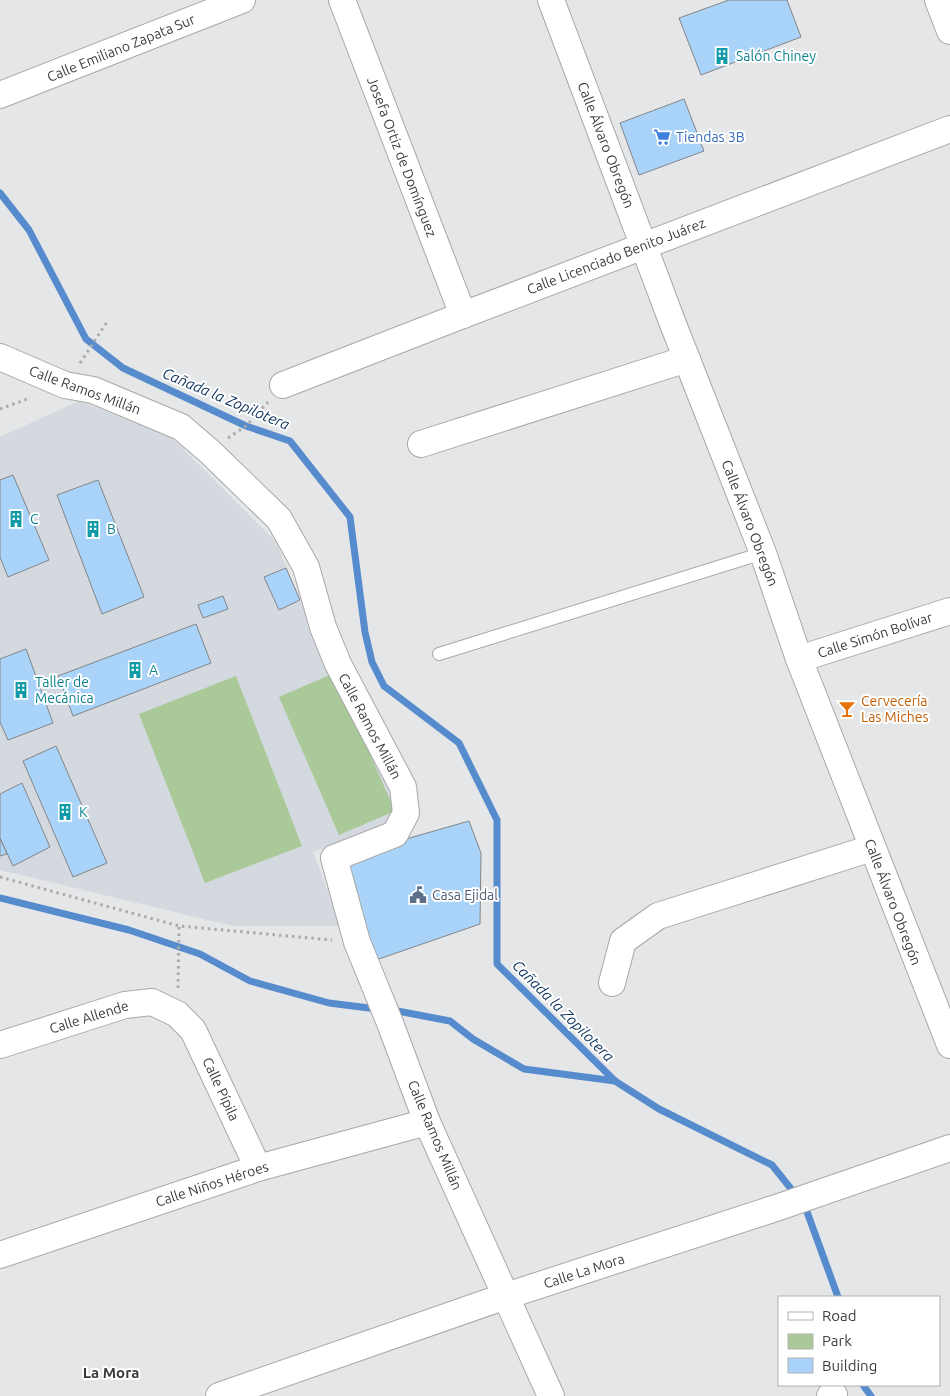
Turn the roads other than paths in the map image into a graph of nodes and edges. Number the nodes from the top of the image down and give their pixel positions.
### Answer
1 (242, 0) edge
2 (342, 0) edge
3 (552, 0) edge
4 (938, 0) edge
5 (950, 31) edge
6 (0, 96) edge
7 (950, 129) edge
8 (644, 246) junction
9 (463, 315) junction
10 (0, 357) edge
11 (687, 359) junction
12 (284, 385) road end
13 (421, 444) dead end
14 (763, 553) junction
15 (950, 611) edge
16 (439, 654) dead end
17 (799, 659) junction
18 (872, 848) junction
19 (612, 983) dead end
20 (177, 1014) joint
21 (0, 1045) edge
22 (950, 1046) edge
23 (427, 1122) junction
24 (950, 1148) edge
25 (258, 1168) junction
26 (0, 1255) edge
27 (506, 1296) junction
28 (218, 1396) edge
29 (551, 1396) edge

1 - 6 street, Calle Emiliano Zapata Sur
2 - 9 street, Josefa Ortiz de Domínguez
3 - 8 street, Calle Álvaro Obregón
4 - 5 street
7 - 8 street, Calle Licenciado Benito Juárez
8 - 9 street, Calle Licenciado Benito Juárez
8 - 11 street, Calle Álvaro Obregón
9 - 12 street, Calle Licenciado Benito Juárez
10 - 23 street, Calle Ramos Millán
11 - 13 street
11 - 14 street, Calle Álvaro Obregón
14 - 16 lane
14 - 17 street, Calle Álvaro Obregón
15 - 17 street, Calle Simón Bolívar
17 - 18 street, Calle Álvaro Obregón
18 - 19 street
18 - 22 street, Calle Álvaro Obregón
20 - 21 street, Calle Allende
20 - 25 street, Calle Pípila
23 - 25 street, Calle Niños Héroes
23 - 27 street, Calle Ramos Millán
24 - 27 street, Calle La Mora
25 - 26 street, Calle Niños Héroes
27 - 28 street, Calle La Mora
27 - 29 street, Calle Ramos Millán

